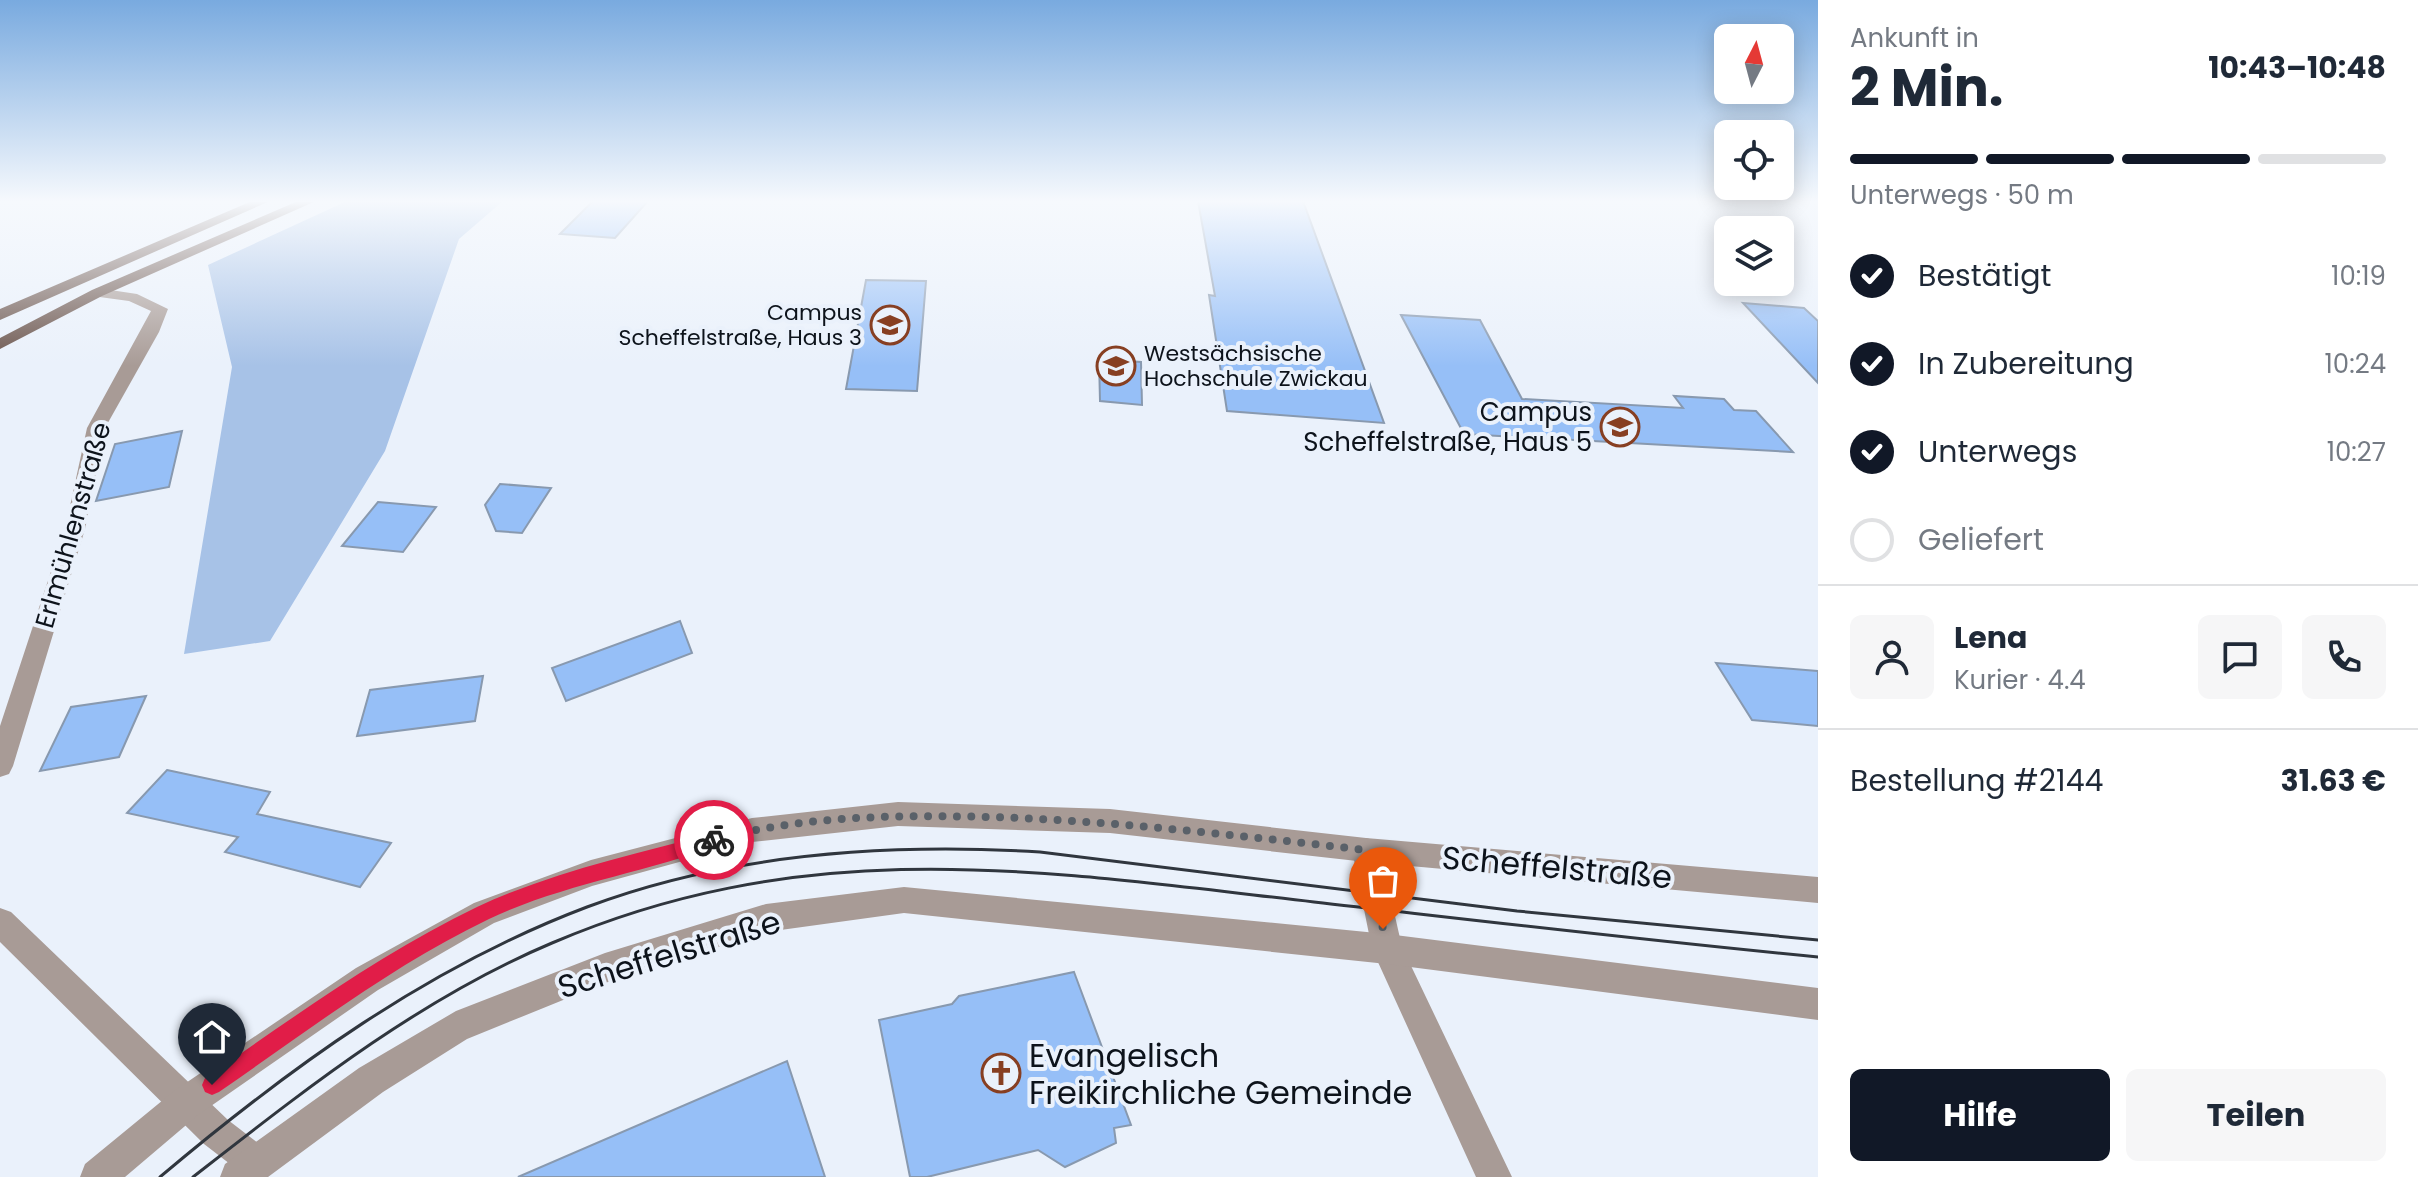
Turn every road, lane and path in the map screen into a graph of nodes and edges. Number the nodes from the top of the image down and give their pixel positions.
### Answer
1 (137, 256) edge
2 (183, 256) edge
3 (97, 293) junction
4 (0, 315) edge
5 (0, 344) edge
6 (0, 766) edge
7 (1366, 850) junction
8 (1818, 890) edge
9 (0, 922) edge
10 (1387, 949) junction
11 (1818, 1004) edge
12 (186, 1103) junction
13 (247, 1170) edge
14 (98, 1177) edge
15 (1494, 1177) edge

1 - 4 main road
2 - 3 main road
3 - 5 main road
3 - 6 street, Erlmühlenstraße
7 - 8 street, Scheffelstraße
7 - 10 street
7 - 12 street, Scheffelstraße
9 - 12 street
10 - 11 street, Scheffelstraße
10 - 13 street, Scheffelstraße
10 - 15 street
12 - 13 street
12 - 14 street, Scheffelstraße

